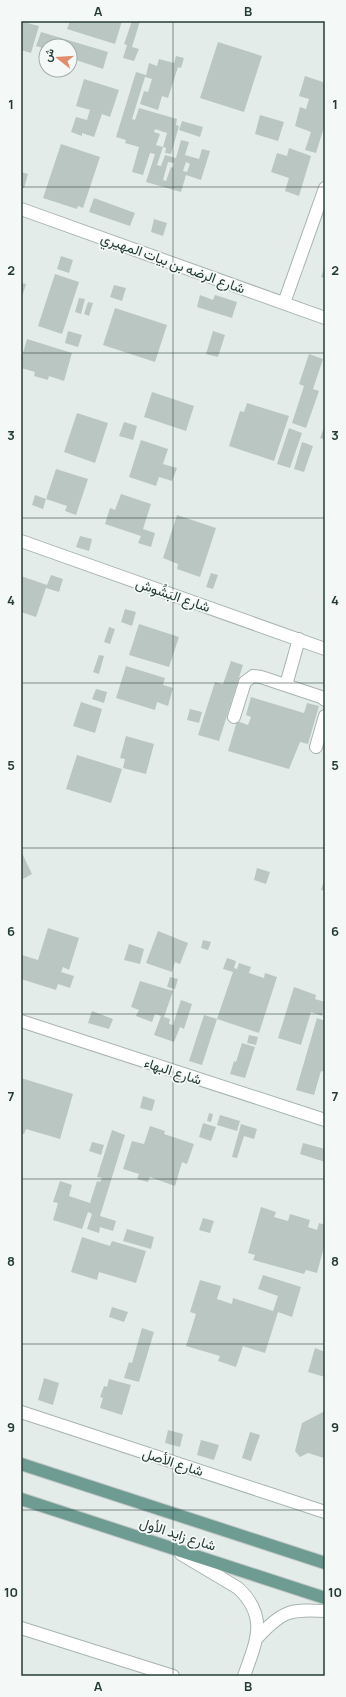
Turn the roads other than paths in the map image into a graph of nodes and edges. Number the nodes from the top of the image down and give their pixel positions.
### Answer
1 (325, 188) edge
2 (21, 209) edge
3 (284, 303) junction
4 (325, 318) edge
5 (21, 541) edge
6 (299, 639) junction
7 (325, 649) edge
8 (286, 685) junction
9 (325, 700) edge
10 (325, 716) edge
11 (234, 717) dead end
12 (316, 747) dead end
13 (21, 1021) edge
14 (325, 1120) edge
15 (21, 1412) edge
16 (21, 1464) edge
17 (21, 1499) edge
18 (325, 1512) edge
19 (167, 1546) junction
20 (325, 1563) edge
21 (325, 1598) edge
22 (325, 1611) edge
23 (21, 1628) edge
24 (258, 1637) junction
25 (173, 1676) edge
26 (244, 1676) edge

1 - 3 street
2 - 3 street, شارع الرضه بن بيات المهيري
3 - 4 street, شارع الرضه بن بيات المهيري
5 - 6 street, شارع البَشُوش
6 - 7 street, شارع البَشُوش
6 - 8 street
8 - 9 street
8 - 11 street
10 - 12 street
13 - 14 street, شارع البهاء
15 - 18 street, شارع الأصل
16 - 20 main road, شارع زايد الأول
17 - 19 main road, شارع زايد الأول
19 - 21 main road, شارع زايد الأول
19 - 24 street
22 - 24 street
23 - 25 street
24 - 26 street

